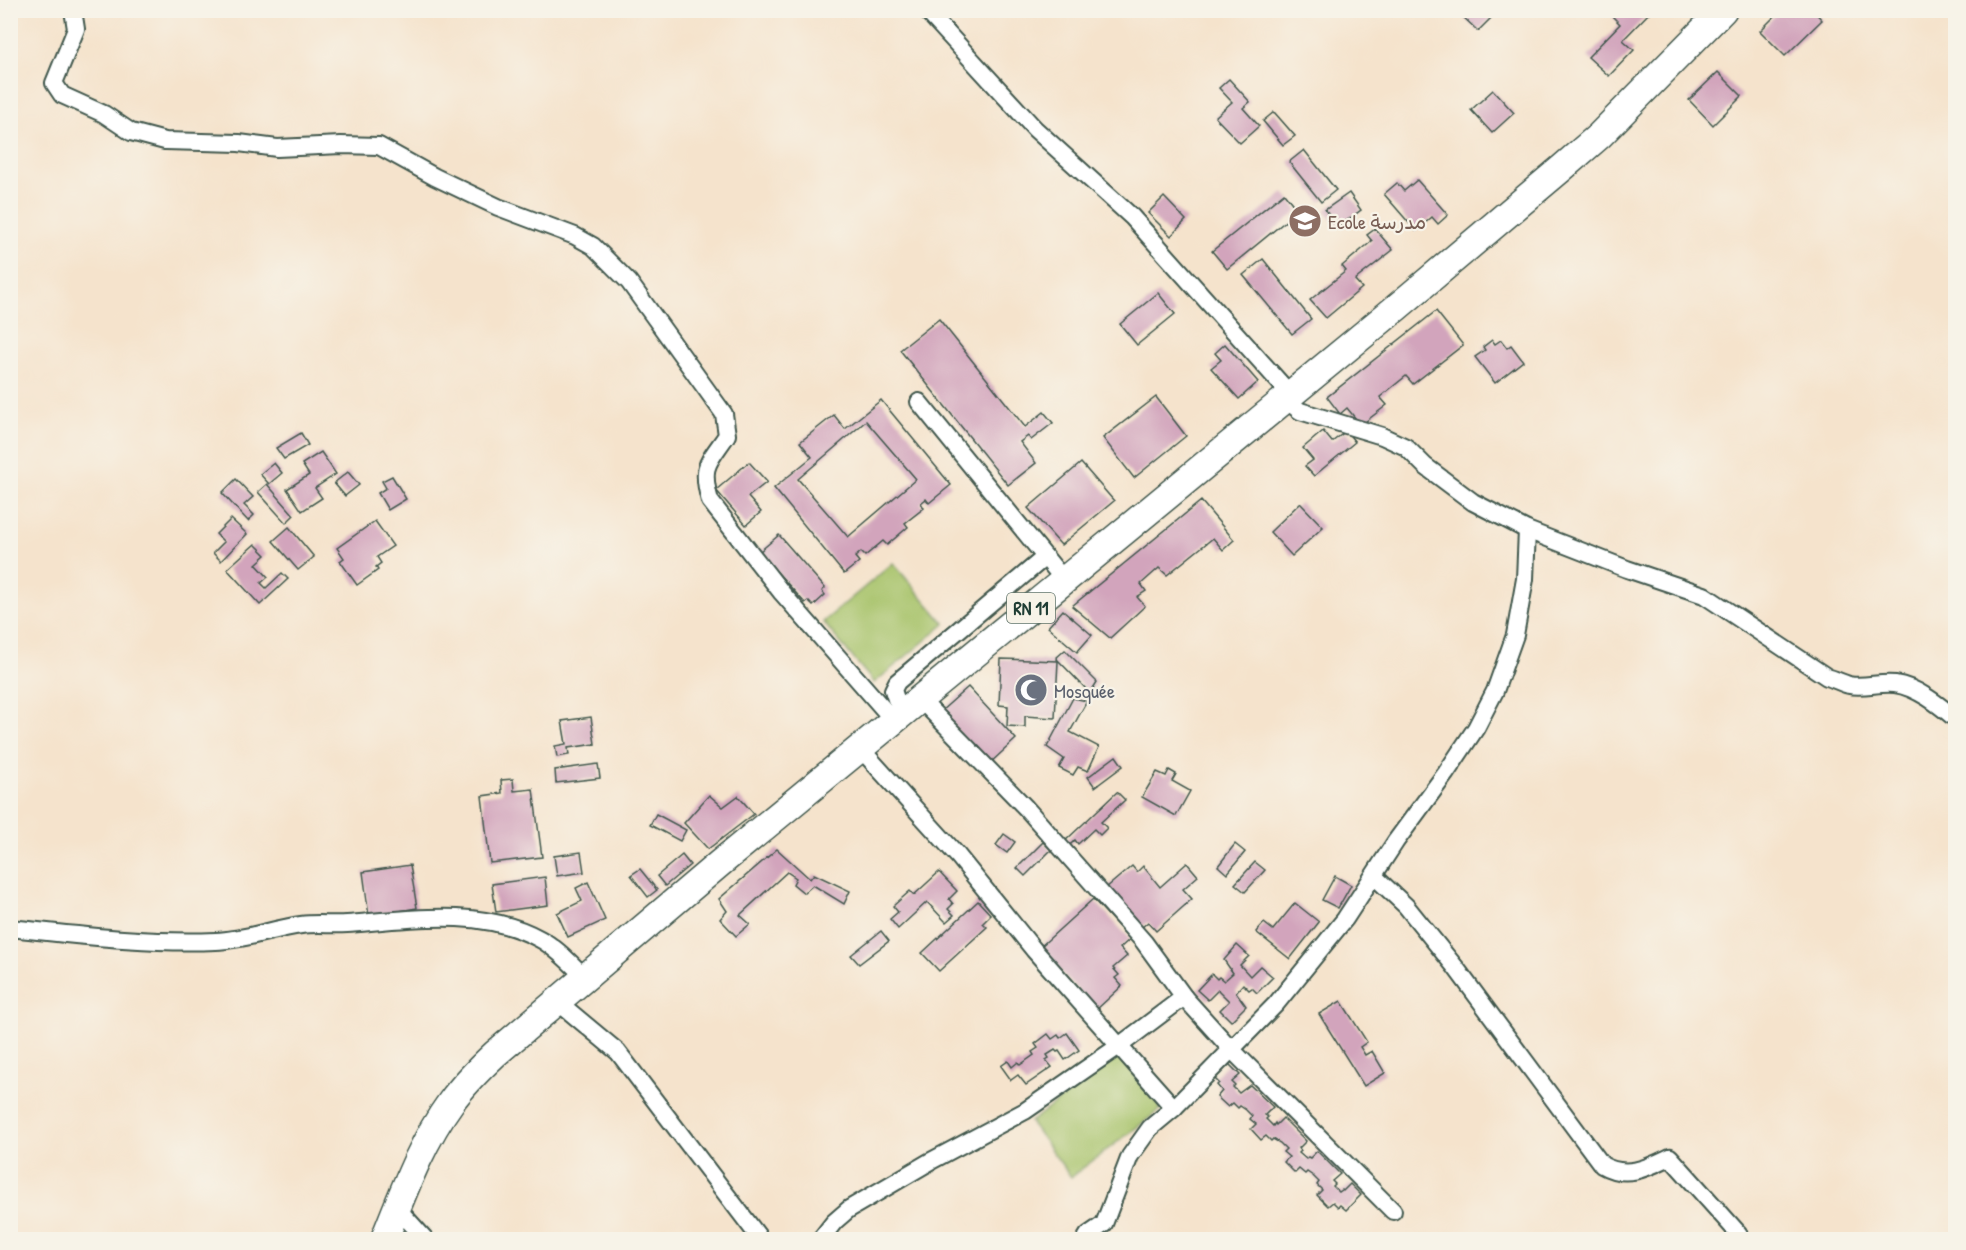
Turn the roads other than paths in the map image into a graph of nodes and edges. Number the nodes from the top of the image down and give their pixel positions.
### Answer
1 (73, 10) edge
2 (926, 10) edge
3 (1723, 10) edge
4 (1287, 396) junction
5 (919, 402) dead end
6 (1527, 530) junction
7 (1045, 557) junction
8 (1064, 580) junction
9 (907, 710) junction
10 (1956, 719) edge
11 (860, 748) junction
12 (1374, 876) junction
13 (10, 928) edge
14 (585, 977) junction
15 (1184, 997) junction
16 (558, 1002) junction
17 (1119, 1046) junction
18 (1231, 1049) junction
19 (1174, 1108) junction
20 (397, 1208) junction
21 (1393, 1211) dead end
22 (1738, 1234) dead end
23 (384, 1239) edge
24 (426, 1239) edge
25 (761, 1239) edge
26 (820, 1239) edge
27 (1085, 1239) edge

1 - 9 street
2 - 4 street
3 - 4 main road, RN 11
4 - 6 street
4 - 8 main road, RN 11
5 - 7 street
6 - 10 street
6 - 12 street
7 - 8 street
7 - 9 street
8 - 9 main road, RN 11
9 - 11 main road, RN 11
9 - 15 street
11 - 14 main road, RN 11
11 - 17 street
12 - 18 street
12 - 22 street
13 - 14 street
14 - 16 main road, RN 11
15 - 17 street
15 - 18 street
16 - 20 main road, RN 11
16 - 25 street
17 - 19 street
17 - 26 street
18 - 19 street
18 - 21 street
19 - 27 street
20 - 23 main road, RN 11
20 - 24 street

